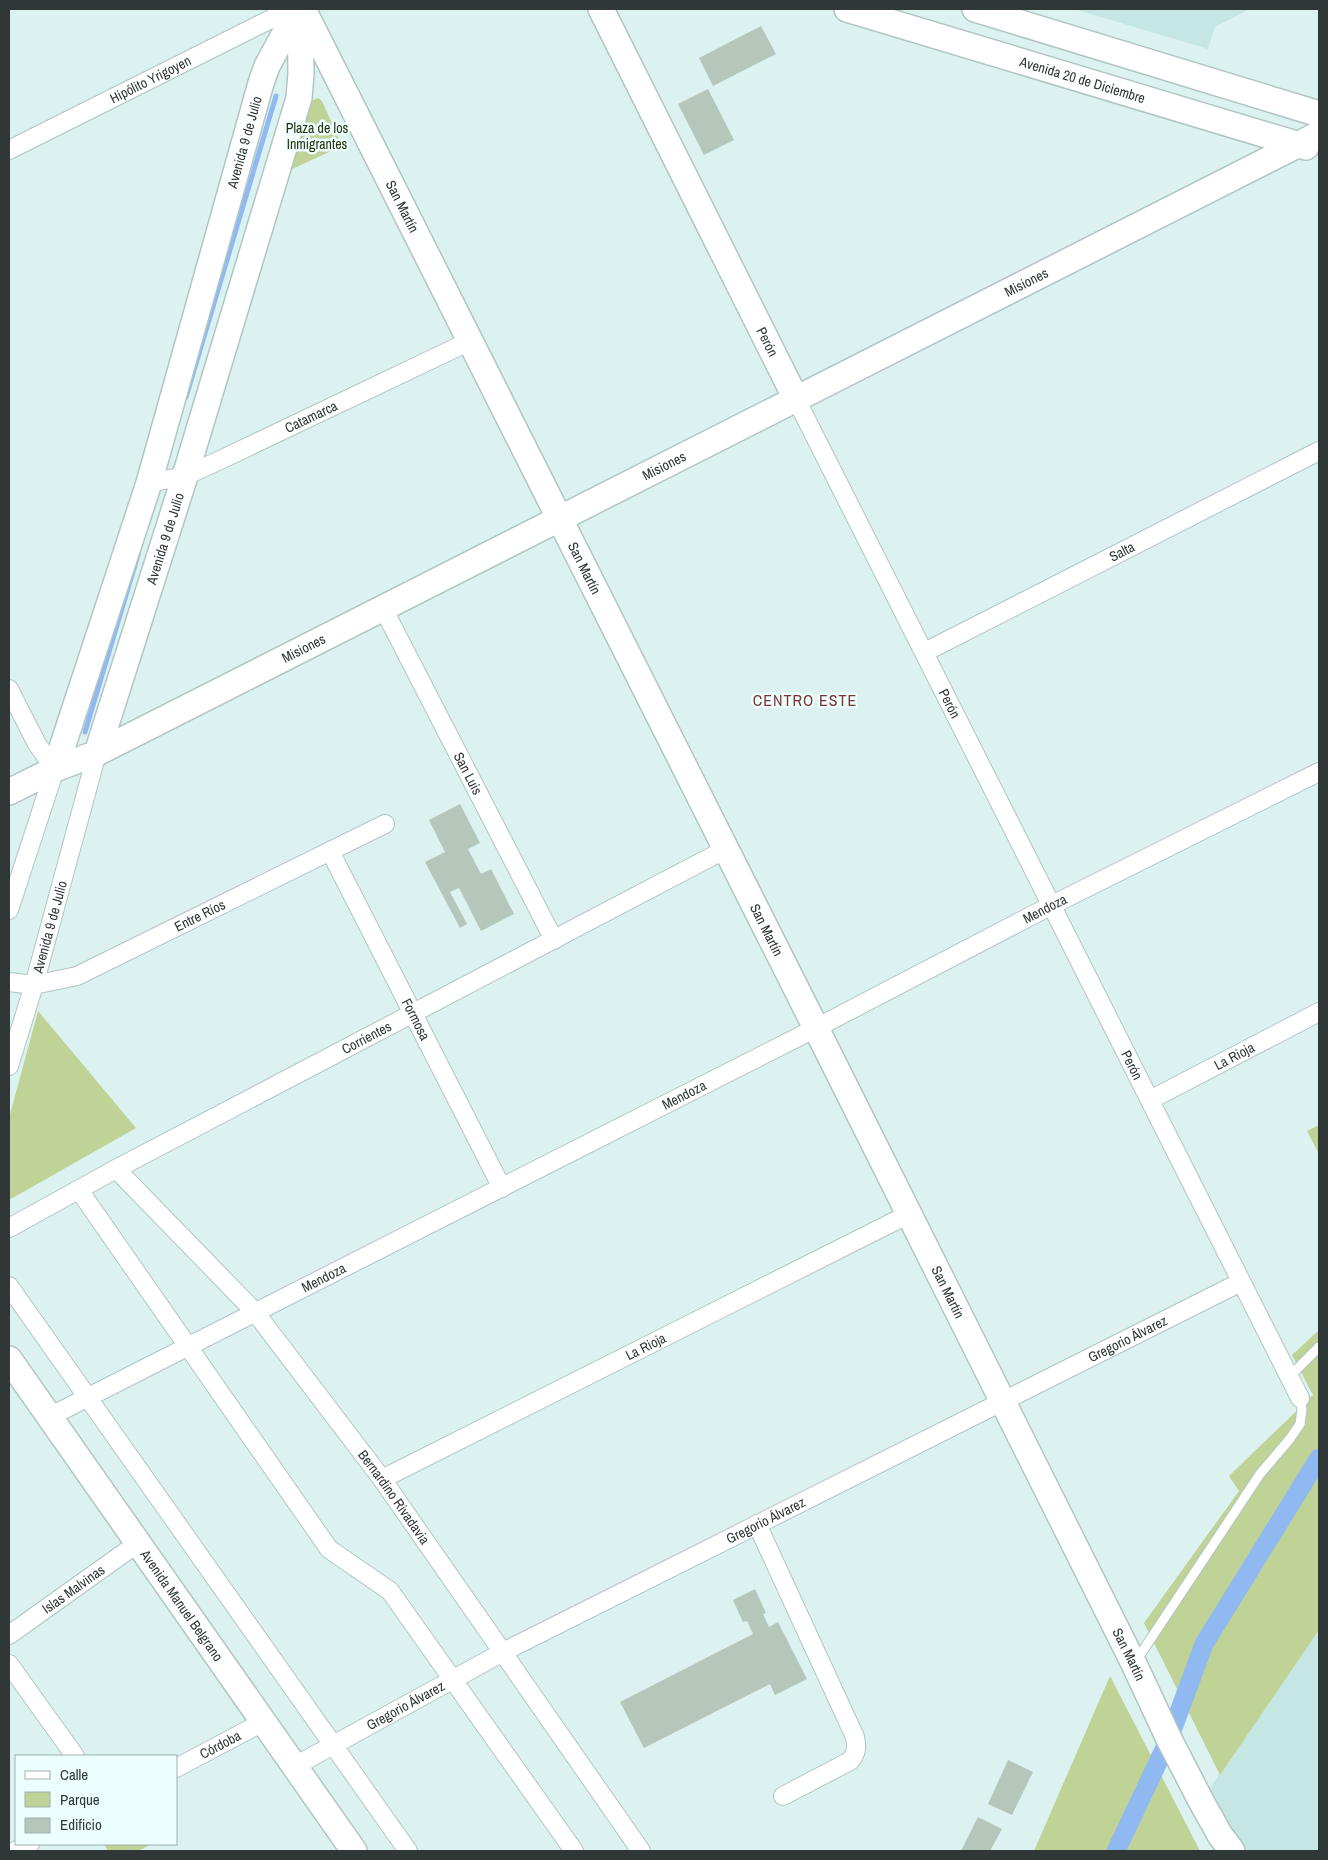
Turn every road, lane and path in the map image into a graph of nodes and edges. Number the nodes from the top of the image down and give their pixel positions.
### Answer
1 (291, 9) edge
2 (300, 9) edge
3 (601, 9) edge
4 (847, 9) edge
5 (975, 9) edge
6 (1319, 114) edge
7 (1312, 144) edge
8 (9, 150) edge
9 (470, 341) junction
10 (796, 399) junction
11 (1319, 451) edge
12 (185, 476) junction
13 (149, 483) junction
14 (559, 519) junction
15 (383, 608) junction
16 (925, 652) junction
17 (9, 689) edge
18 (97, 752) junction
19 (55, 769) junction
20 (1319, 772) edge
21 (9, 792) edge
22 (385, 824) dead end
23 (726, 849) junction
24 (330, 851) junction
25 (1052, 905) junction
26 (9, 910) edge
27 (554, 940) junction
28 (9, 982) edge
29 (34, 985) junction
30 (1319, 1012) edge
31 (412, 1014) junction
32 (816, 1028) junction
33 (9, 1066) edge
34 (1150, 1100) junction
35 (116, 1169) junction
36 (502, 1188) junction
37 (79, 1190) junction
38 (909, 1214) junction
39 (9, 1228) edge
40 (1241, 1282) junction
41 (9, 1286) edge
42 (255, 1312) junction
43 (188, 1346) junction
44 (1319, 1347) edge
45 (9, 1359) edge
46 (1289, 1377) junction
47 (87, 1397) junction
48 (1300, 1398) joint
49 (1002, 1401) junction
50 (49, 1417) junction
51 (382, 1479) junction
52 (757, 1524) junction
53 (138, 1543) junction
54 (9, 1635) edge
55 (503, 1652) junction
56 (9, 1664) edge
57 (1134, 1664) junction
58 (453, 1680) junction
59 (263, 1722) junction
60 (333, 1745) junction
61 (74, 1755) edge
62 (295, 1766) junction
63 (178, 1767) edge
64 (783, 1796) dead end
65 (28, 1845) edge
66 (15, 1851) edge
67 (354, 1851) edge
68 (408, 1851) edge
69 (574, 1851) edge
70 (641, 1851) edge
71 (1232, 1851) edge

1 - 8 street, Hipólito Yrigoyen
2 - 9 street, San Martín
2 - 12 street, Avenida 9 de Julio
2 - 13 street, Avenida 9 de Julio
3 - 10 street, Perón
4 - 7 street, Avenida 20 de Diciembre
5 - 6 street
7 - 10 street, Misiones
9 - 12 street, Catamarca
9 - 14 street, San Martín
10 - 14 street, Misiones
10 - 16 street, Perón
11 - 16 street, Salta
12 - 13 street, Catamarca
12 - 18 street, Avenida 9 de Julio
13 - 19 street, Avenida 9 de Julio
14 - 15 street, Misiones
14 - 23 street, San Martín
15 - 18 street, Misiones
15 - 27 street, San Luis
16 - 25 street, Perón
17 - 19 street
18 - 19 street, Misiones
18 - 29 street, Avenida 9 de Julio
19 - 21 street, Misiones
19 - 26 street, Avenida 9 de Julio
20 - 25 street, Mendoza
22 - 24 street, Entre Ríos
23 - 27 street, Corrientes
23 - 32 street, San Martín
24 - 29 street, Entre Ríos
24 - 31 street, Formosa
25 - 32 street, Mendoza
25 - 34 street, Perón
27 - 31 street, Corrientes
28 - 29 street, Entre Ríos
29 - 33 street, Avenida 9 de Julio
30 - 34 street, La Rioja
31 - 35 street, Corrientes
31 - 36 street, Formosa
32 - 36 street, Mendoza
32 - 38 street, San Martín
34 - 40 street, Perón
35 - 37 street, Corrientes
35 - 42 street, Bernardino Rivadavia
36 - 42 street, Mendoza
37 - 39 street, Corrientes
37 - 43 street
38 - 49 street, San Martín
38 - 51 street, La Rioja
40 - 46 street, Perón
40 - 49 street, Gregorio Álvarez
41 - 47 street
42 - 43 street, Mendoza
42 - 51 street, Bernardino Rivadavia
43 - 47 street, Mendoza
43 - 58 street
44 - 46 lane
45 - 50 street, Avenida Manuel Belgrano
46 - 48 street, Perón
47 - 50 street, Mendoza
47 - 60 street
48 - 57 lane
49 - 52 street, Gregorio Álvarez
49 - 57 street, San Martín
50 - 53 street, Avenida Manuel Belgrano
51 - 55 street, Bernardino Rivadavia
52 - 55 street, Gregorio Álvarez
52 - 64 street
53 - 54 street, Islas Malvinas
53 - 59 street, Avenida Manuel Belgrano
55 - 58 street, Gregorio Álvarez
55 - 70 street, Bernardino Rivadavia
56 - 61 street
57 - 71 street, San Martín
58 - 60 street, Gregorio Álvarez
58 - 69 street
59 - 62 street, Avenida Manuel Belgrano
59 - 63 street, Córdoba
60 - 62 street, Gregorio Álvarez
60 - 68 street
62 - 67 street, Avenida Manuel Belgrano
65 - 66 street

